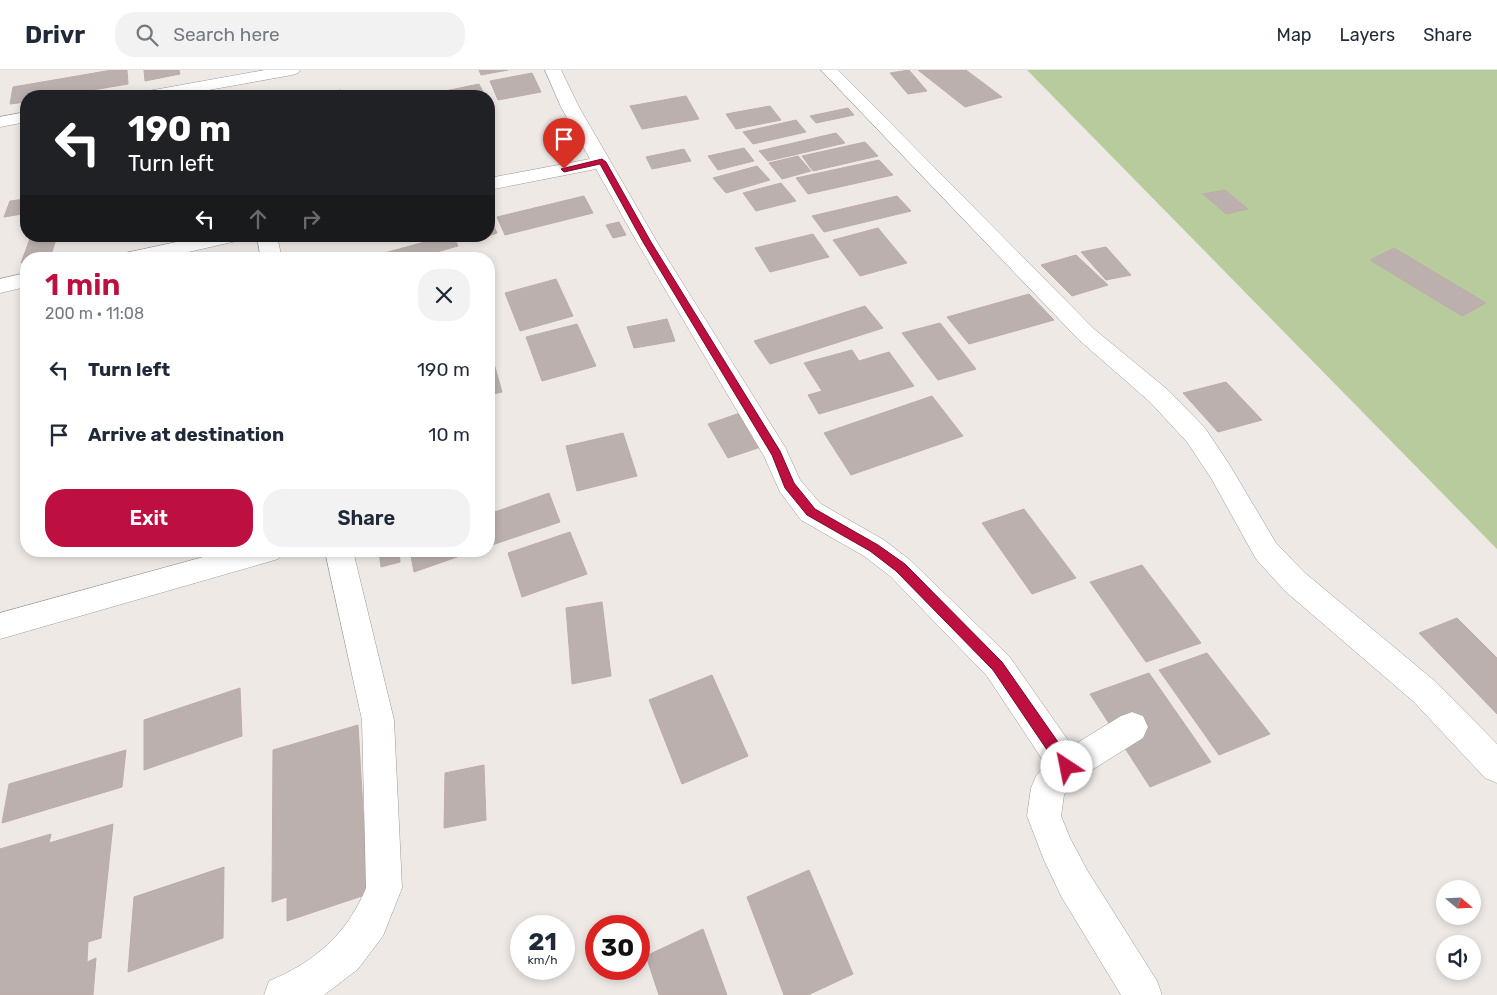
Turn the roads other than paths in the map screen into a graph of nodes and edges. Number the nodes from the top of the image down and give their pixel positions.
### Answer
1 (292, 70) edge
2 (552, 70) edge
3 (829, 70) edge
4 (259, 73) edge
5 (177, 90) edge
6 (20, 118) edge
7 (0, 122) edge
8 (602, 162) junction
9 (495, 183) edge
10 (206, 242) edge
11 (160, 252) edge
12 (20, 281) edge
13 (0, 286) edge
14 (247, 557) edge
15 (340, 557) edge
16 (0, 626) edge
17 (1132, 727) dead end
18 (1067, 767) junction
19 (1497, 768) edge
20 (284, 995) edge
21 (1143, 995) edge

1 - 4 street
2 - 8 street
3 - 19 street
4 - 5 street
6 - 7 street
8 - 9 street
8 - 18 street
10 - 11 street
12 - 13 street
14 - 16 street
15 - 20 street
17 - 18 street
18 - 21 street

